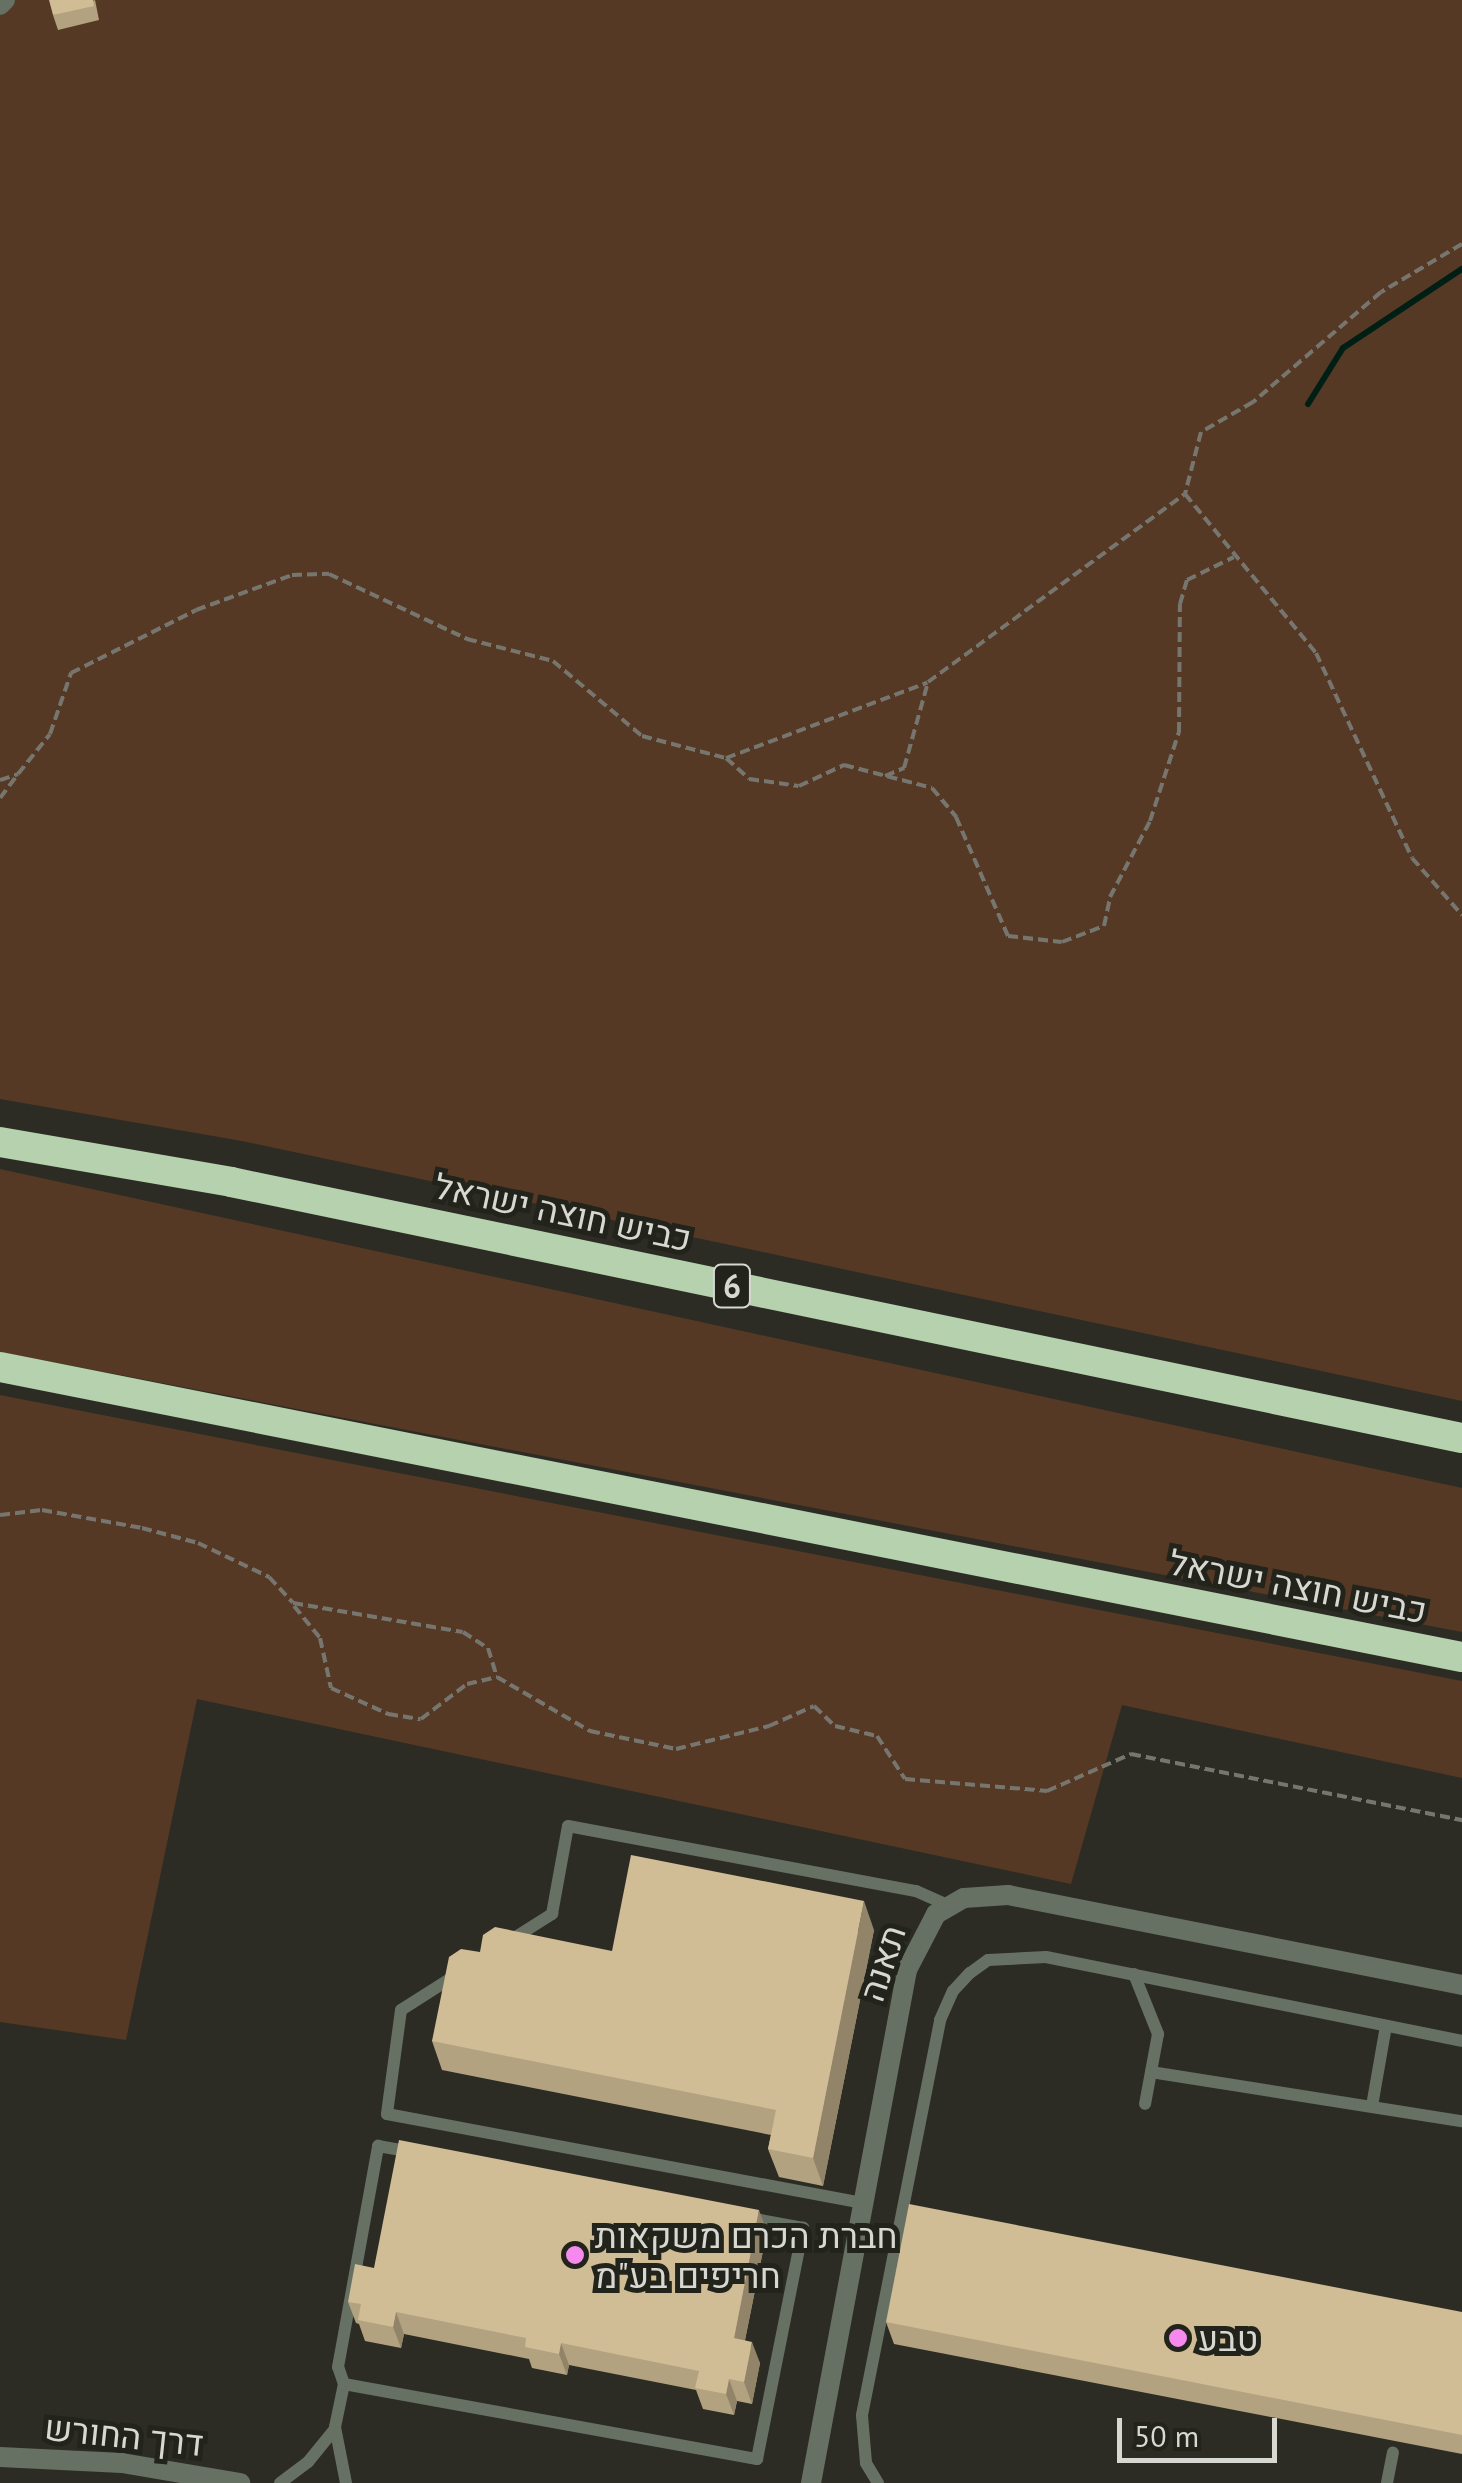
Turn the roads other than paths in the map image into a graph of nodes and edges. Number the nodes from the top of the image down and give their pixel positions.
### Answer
1 (0, 1142) edge
2 (0, 1368) edge
3 (1462, 1438) edge
4 (1462, 1657) edge
5 (948, 1905) junction
6 (502, 1946) edge
7 (468, 1967) edge
8 (1134, 1974) junction
9 (1462, 1985) edge
10 (1386, 2026) junction
11 (1462, 2041) edge
12 (1151, 2072) junction
13 (1145, 2104) dead end
14 (1372, 2106) junction
15 (1462, 2121) edge
16 (436, 2157) edge
17 (861, 2203) junction
18 (726, 2213) edge
19 (344, 2384) junction
20 (335, 2428) junction
21 (814, 2447) junction
22 (1393, 2453) dead end
23 (0, 2457) edge
24 (240, 2483) edge
25 (280, 2483) edge
26 (346, 2483) edge
27 (802, 2483) edge
28 (811, 2483) edge
29 (878, 2483) edge
30 (1387, 2483) edge

1 - 3 highway, כביש חוצה ישראל / 6
2 - 4 highway, כביש חוצה ישראל
5 - 6 lane
5 - 9 street, תאנה
5 - 17 street, תאנה
7 - 17 lane
8 - 10 lane
8 - 12 lane
8 - 29 lane
10 - 11 lane
10 - 14 lane
12 - 13 lane
12 - 14 lane
14 - 15 lane
16 - 19 lane
17 - 21 street, תאנה
18 - 19 lane
19 - 20 lane
20 - 25 lane
20 - 26 lane
21 - 27 street, תאנה
21 - 28 street, תאנה
22 - 30 lane
23 - 24 street, דרך החורש

